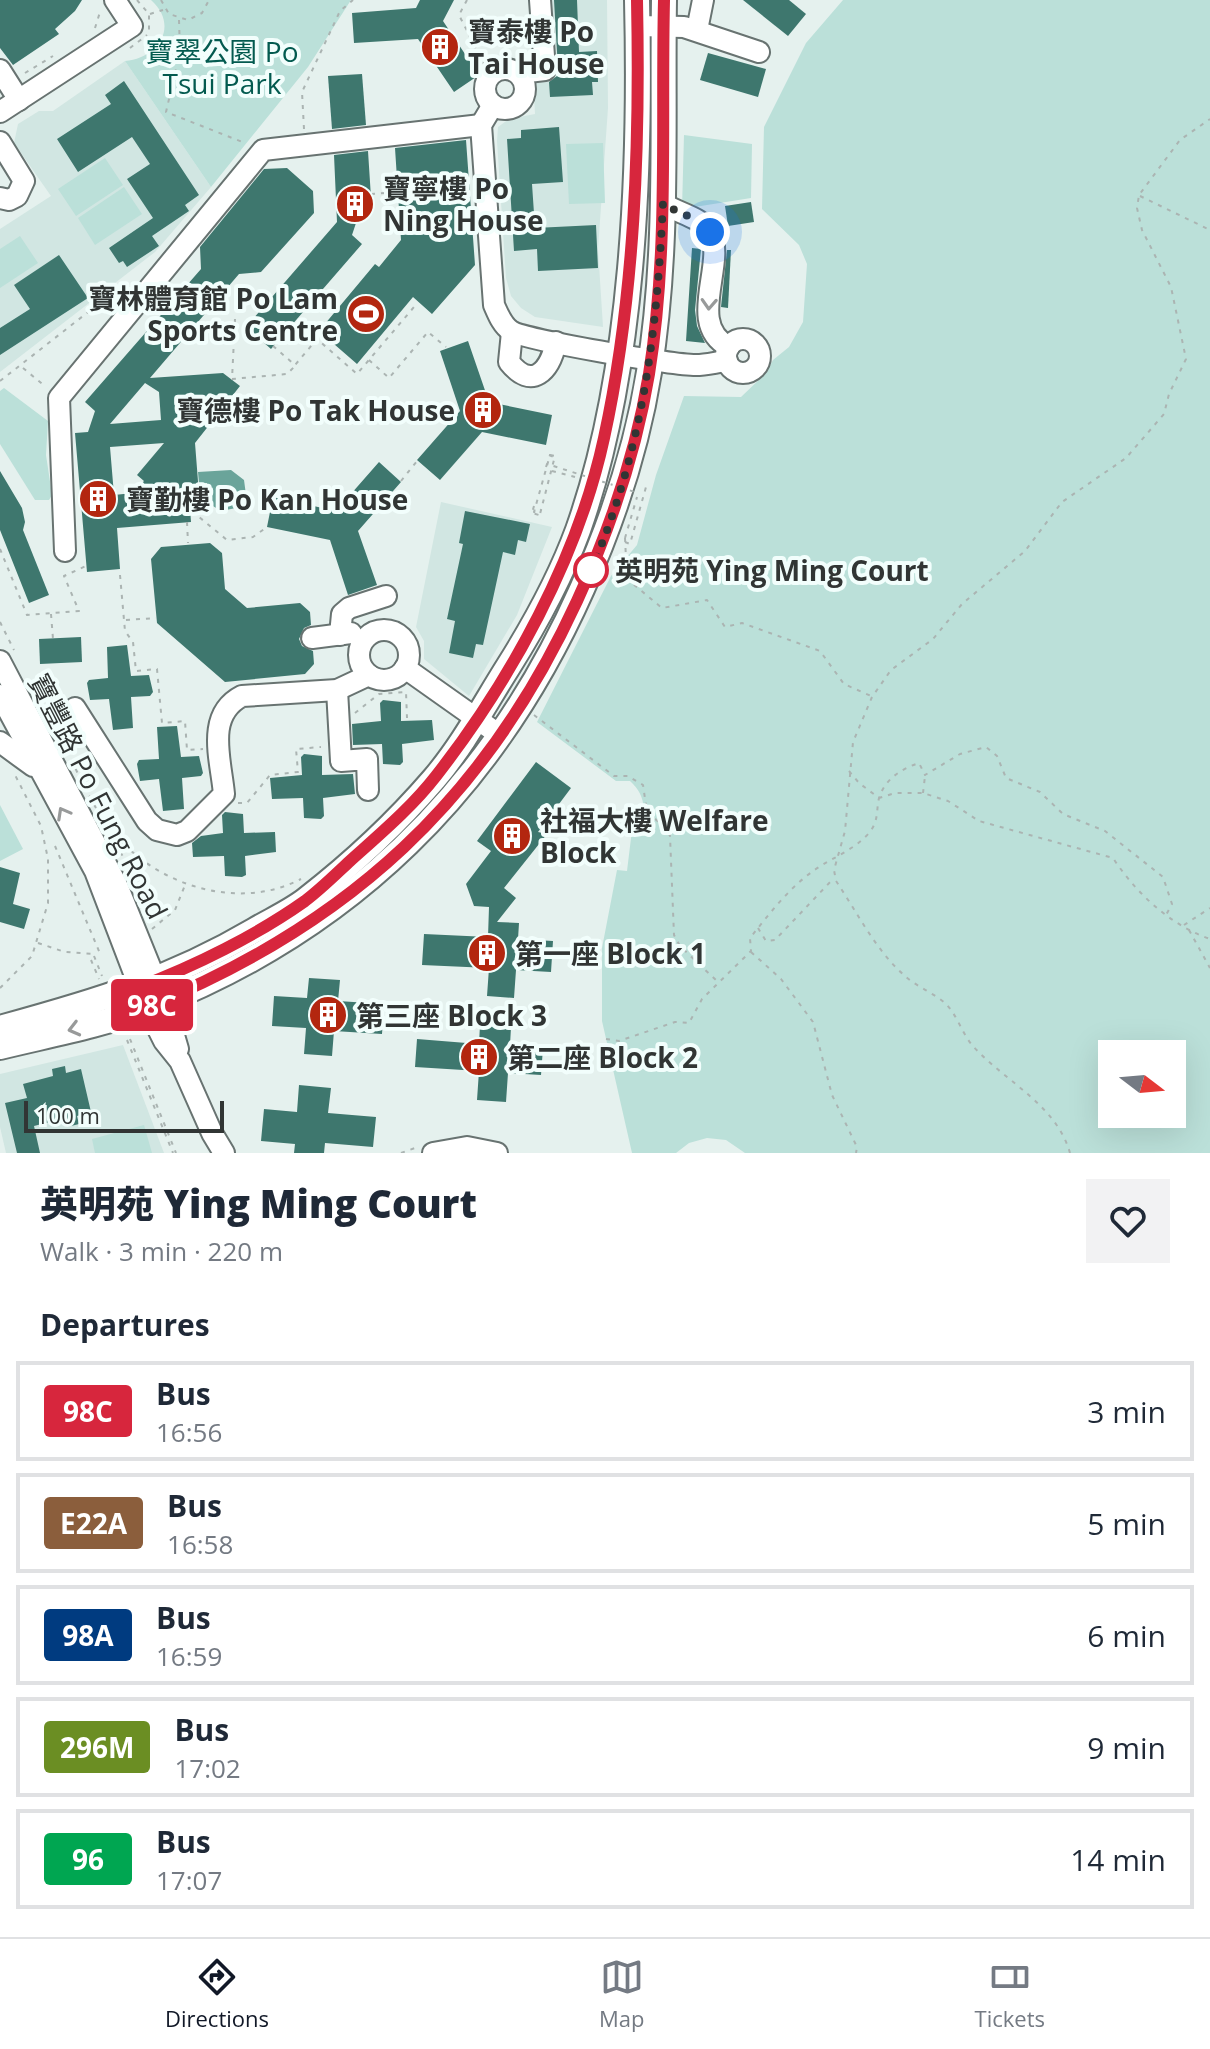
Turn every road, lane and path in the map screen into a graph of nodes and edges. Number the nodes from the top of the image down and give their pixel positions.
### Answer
1 (161, 0) edge
2 (209, 0) edge
3 (353, 0) edge
4 (467, 0) edge
5 (540, 0) edge
6 (637, 0) edge
7 (664, 0) edge
8 (703, 0) edge
9 (110, 3) edge
10 (165, 10) junction
11 (140, 20) junction
12 (179, 20) junction
13 (638, 26) junction
14 (663, 26) junction
15 (697, 30) junction
16 (93, 31) dead end
17 (759, 52) dead end
18 (57, 54) dead end
19 (490, 76) junction
20 (522, 77) junction
21 (9, 84) edge
22 (493, 105) junction
23 (0, 112) edge
24 (1210, 119) edge
25 (481, 125) junction
26 (0, 142) edge
27 (305, 145) junction
28 (263, 150) junction
29 (398, 192) dead end
30 (371, 194) dead end
31 (1139, 195) junction
32 (0, 198) edge
33 (663, 203) junction
34 (1210, 230) edge
35 (414, 307) dead end
36 (106, 311) dead end
37 (235, 319) dead end
38 (512, 332) junction
39 (556, 342) junction
40 (273, 346) dead end
41 (446, 347) dead end
42 (619, 352) junction
43 (651, 359) junction
44 (369, 360) junction
45 (295, 365) junction
46 (21, 366) junction
47 (0, 381) edge
48 (59, 398) junction
49 (417, 461) dead end
50 (550, 468) junction
51 (577, 477) dead end
52 (401, 481) dead end
53 (640, 486) dead end
54 (198, 508) dead end
55 (187, 522) dead end
56 (267, 527) dead end
57 (624, 542) junction
58 (188, 543) dead end
59 (0, 549) edge
60 (65, 551) dead end
61 (86, 566) dead end
62 (386, 596) dead end
63 (51, 613) junction
64 (156, 618) dead end
65 (124, 620) dead end
66 (0, 622) edge
67 (340, 635) junction
68 (366, 636) junction
69 (312, 638) dead end
70 (53, 639) dead end
71 (9, 642) dead end
72 (0, 661) edge
73 (405, 668) junction
74 (369, 675) junction
75 (337, 690) junction
76 (872, 697) junction
77 (5, 698) edge
78 (75, 708) dead end
79 (530, 712) dead end
80 (477, 719) junction
81 (501, 736) junction
82 (0, 742) edge
83 (12, 769) dead end
84 (849, 770) junction
85 (39, 771) junction
86 (925, 775) junction
87 (368, 790) dead end
88 (923, 793) junction
89 (879, 798) junction
90 (113, 818) dead end
91 (55, 846) dead end
92 (837, 858) junction
93 (126, 866) dead end
94 (835, 878) junction
95 (186, 883) dead end
96 (1210, 908) edge
97 (1166, 915) junction
98 (1183, 925) junction
99 (758, 928) junction
100 (151, 929) dead end
101 (1188, 929) junction
102 (1210, 939) edge
103 (38, 943) junction
104 (751, 951) junction
105 (101, 956) dead end
106 (91, 960) dead end
107 (1210, 968) edge
108 (719, 984) junction
109 (0, 988) edge
110 (152, 994) junction
111 (0, 1028) edge
112 (606, 1039) dead end
113 (128, 1040) dead end
114 (0, 1047) edge
115 (175, 1153) edge
116 (224, 1153) edge
117 (433, 1153) edge
118 (497, 1153) edge
119 (856, 1153) edge
120 (1070, 1153) edge

1 - 10 path
2 - 12 path
3 - 27 path
4 - 19 path
5 - 20 street
6 - 13 main road
7 - 14 main road
8 - 15 street
9 - 11 street
9 - 16 path
10 - 11 path
10 - 12 path
11 - 21 street
12 - 28 path
13 - 14 street
13 - 42 main road
14 - 15 street
14 - 33 main road
15 - 17 street
18 - 21 path
19 - 20 street
19 - 22 street
20 - 22 street
21 - 23 street
22 - 25 street
24 - 31 path
25 - 27 street
25 - 38 street
26 - 32 street
27 - 28 street
28 - 48 street
29 - 30 path
31 - 34 path
31 - 76 path
33 - 43 main road
33 -> 43 street
35 - 44 path
36 - 46 path
37 - 45 path
38 - 39 street
38 - 39 street
39 - 42 street
40 - 45 path
41 - 44 path
42 - 43 street
42 - 80 main road
43 - 81 main road
44 - 45 path
46 - 47 path
46 - 48 path
48 - 60 street
49 - 52 path
50 - 50 path, bridge
50 - 50 path, bridge
50 - 51 path
50 - 57 path, bridge
53 - 57 path, bridge
54 - 56 path
55 - 58 path
57 - 76 path
59 - 63 path
61 - 63 path
62 - 67 street
63 - 70 path
64 - 65 path
66 - 71 path
67 - 68 street
67 - 69 street
68 - 73 street
68 - 74 street
72 - 77 street, 寶豐路 Po Fung Road
73 - 74 street
73 - 80 street
74 - 75 street
75 - 78 street
75 - 87 street
76 - 84 path
77 - 85 street, 寶豐路 Po Fung Road
77 - 110 street, 寶豐路 Po Fung Road
79 - 108 path
80 - 81 street
80 - 110 main road
81 - 110 main road
82 - 85 street
83 - 103 path
84 - 89 path
84 - 92 path
110 -> 85 street, 寶豐路 Po Fung Road
86 - 88 path
86 - 89 path
86 - 97 path
88 - 89 path
88 - 97 path
89 - 92 path
90 - 93 path
91 - 105 path
92 - 94 path
92 - 99 path
94 - 99 path
94 - 120 path
95 - 100 path
96 - 98 path
97 - 98 path
98 - 101 path
99 - 104 path
101 - 102 path
101 - 107 path
103 - 106 path
103 - 109 path
104 - 108 path
104 - 119 path
108 - 112 path
110 - 111 main road
110 -> 114 main road
110 - 116 street
113 - 115 path
117 - 118 street

